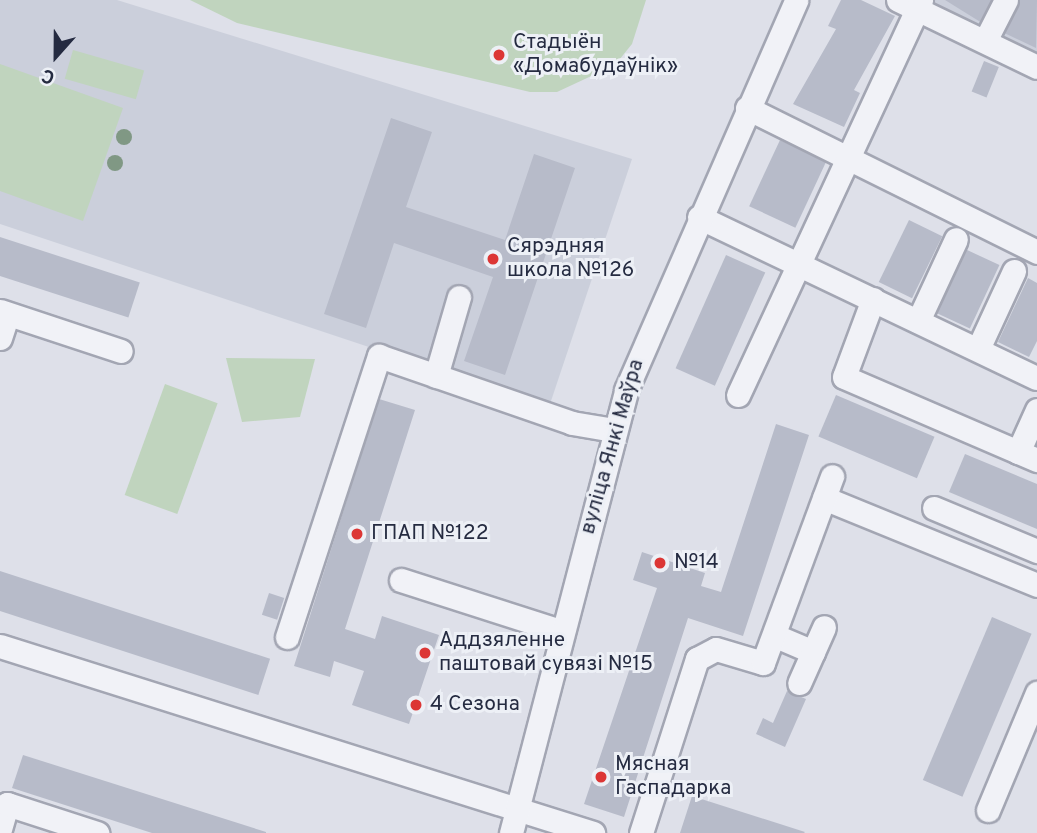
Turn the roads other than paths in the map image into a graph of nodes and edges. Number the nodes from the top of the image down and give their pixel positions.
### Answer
1 (796, 0) edge
2 (1006, 0) edge
3 (912, 3) edge
4 (985, 41) junction
5 (1037, 66) edge
6 (747, 108) junction
7 (848, 156) junction
8 (699, 216) junction
9 (956, 239) dead end
10 (1037, 252) edge
11 (799, 263) junction
12 (1014, 271) dead end
13 (459, 297) dead end
14 (873, 299) junction
15 (4, 312) edge
16 (918, 321) junction
17 (0, 338) edge
18 (978, 349) junction
19 (121, 351) dead end
20 (436, 376) junction
21 (1037, 378) edge
22 (738, 395) dead end
23 (1037, 410) edge
24 (614, 430) junction
25 (1028, 456) edge
26 (934, 508) dead end
27 (1037, 551) edge
28 (401, 579) dead end
29 (1037, 585) edge
30 (824, 627) dead end
31 (560, 631) junction
32 (287, 637) dead end
33 (778, 637) junction
34 (0, 646) edge
35 (813, 652) junction
36 (799, 683) dead end
37 (1037, 693) edge
38 (517, 807) junction
39 (988, 810) dead end
40 (0, 829) edge
41 (97, 833) edge
42 (511, 833) edge
43 (593, 833) edge
44 (641, 833) edge

1 - 6 street, вуліца Янкі Маўра
2 - 4 street
3 - 4 street
3 - 7 street
4 - 5 street
6 - 7 street
6 - 8 street, вуліца Янкі Маўра
7 - 10 street
7 - 11 street
8 - 11 street
8 - 24 street, вуліца Янкі Маўра
9 - 16 street
11 - 14 street
11 - 22 street
12 - 18 street
13 - 20 street
14 - 16 street
14 - 25 street
15 - 17 street
15 - 19 street
16 - 18 street
18 - 21 street
20 - 24 street
20 - 32 street
23 - 25 street
24 - 31 street, вуліца Янкі Маўра
26 - 27 street
28 - 31 street
29 - 33 street
30 - 35 street
31 - 38 street, вуліца Янкі Маўра
33 - 35 street
33 - 44 street
34 - 38 street
35 - 36 street
37 - 39 street
38 - 42 street, вуліца Янкі Маўра
38 - 43 street
40 - 41 street

